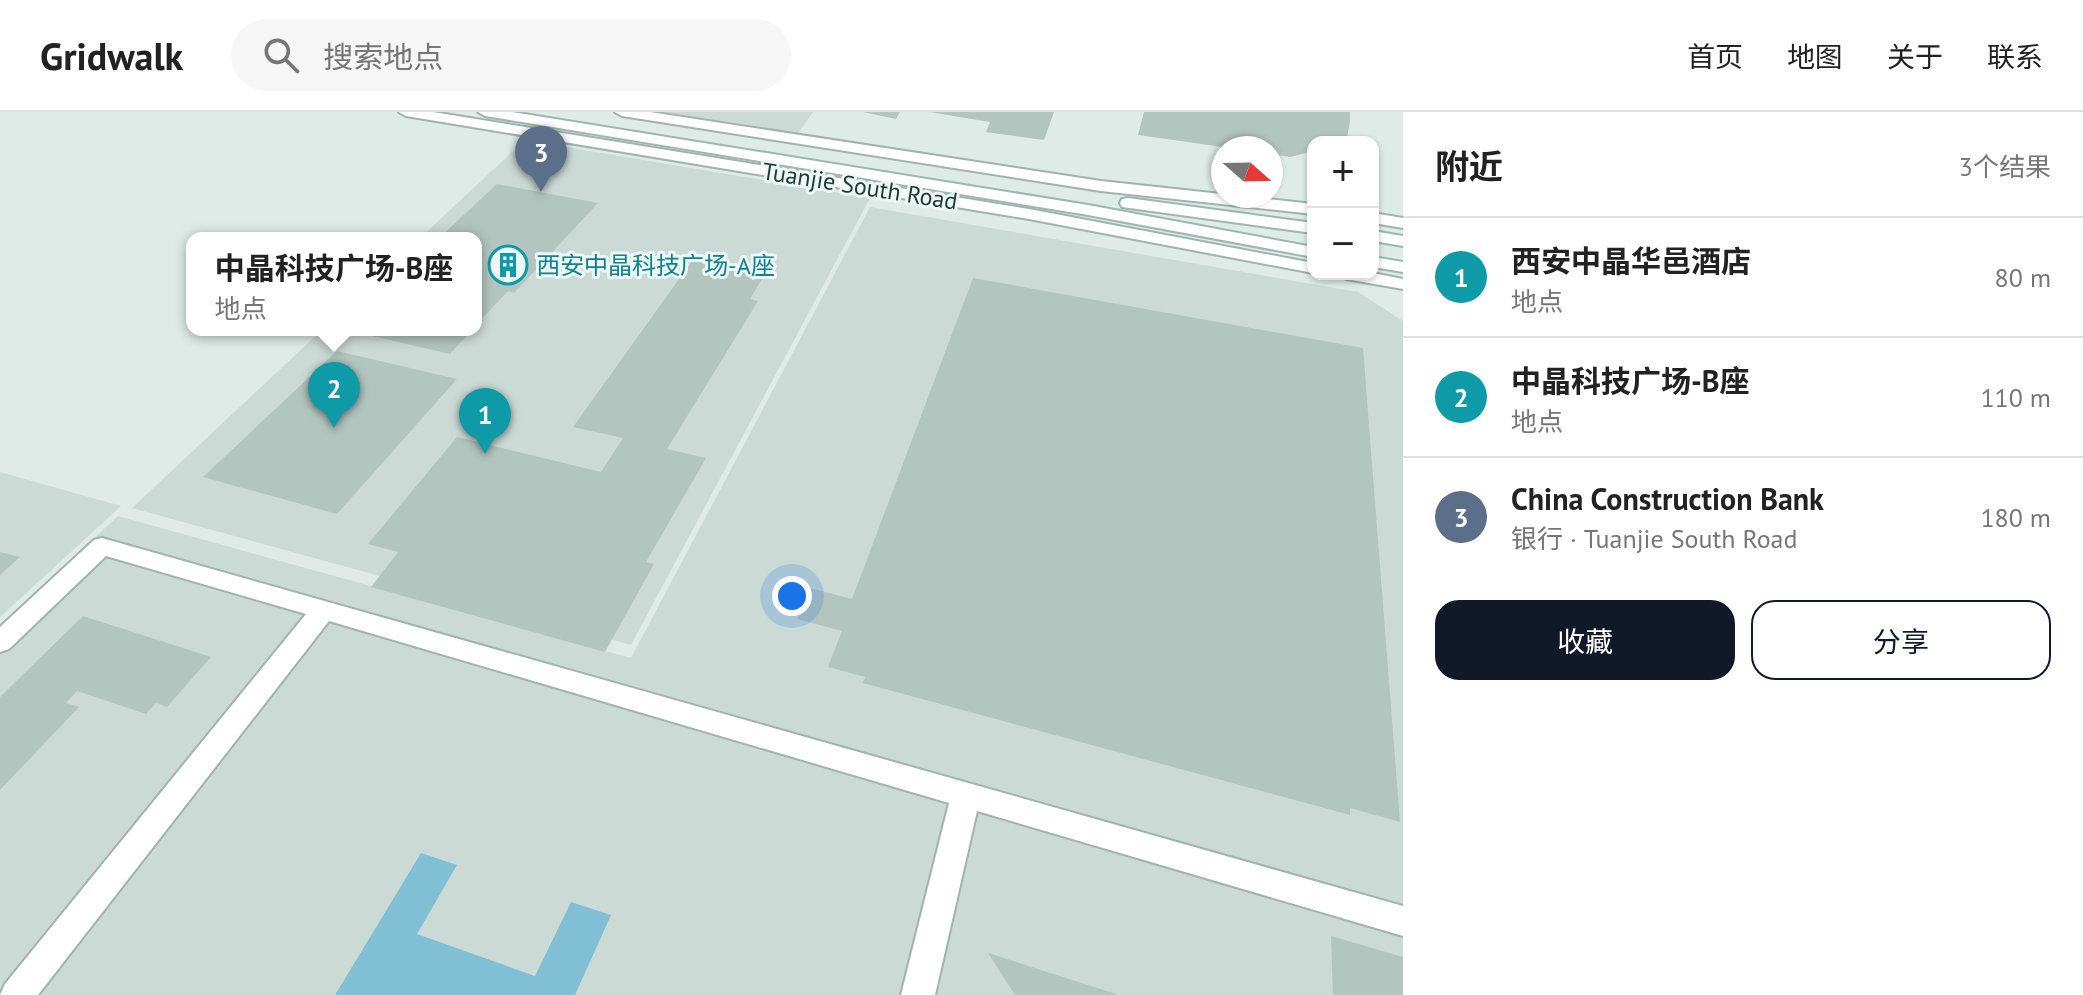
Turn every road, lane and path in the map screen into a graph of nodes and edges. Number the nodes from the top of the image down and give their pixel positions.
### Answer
1 (406, 112) edge
2 (485, 112) edge
3 (549, 112) edge
4 (622, 112) edge
5 (1307, 208) edge
6 (1379, 219) edge
7 (1403, 223) edge
8 (1307, 227) edge
9 (1379, 237) edge
10 (1403, 241) edge
11 (1307, 251) edge
12 (1379, 263) edge
13 (1307, 267) edge
14 (1403, 267) edge
15 (1379, 280) edge
16 (1403, 284) edge
17 (323, 611) junction
18 (0, 642) edge
19 (966, 793) junction
20 (1403, 921) edge
21 (17, 995) edge
22 (918, 995) edge

1 - 13 street, Tuanjie South Road
2 - 11 street, Tuanjie South Road
3 - 8 street, Tuanjie South Road
4 - 5 street, Tuanjie South Road
6 - 7 street
9 - 10 street
12 - 14 street
15 - 16 street
17 - 18 street
17 - 19 street
17 - 21 street
19 - 20 street
19 - 22 street

